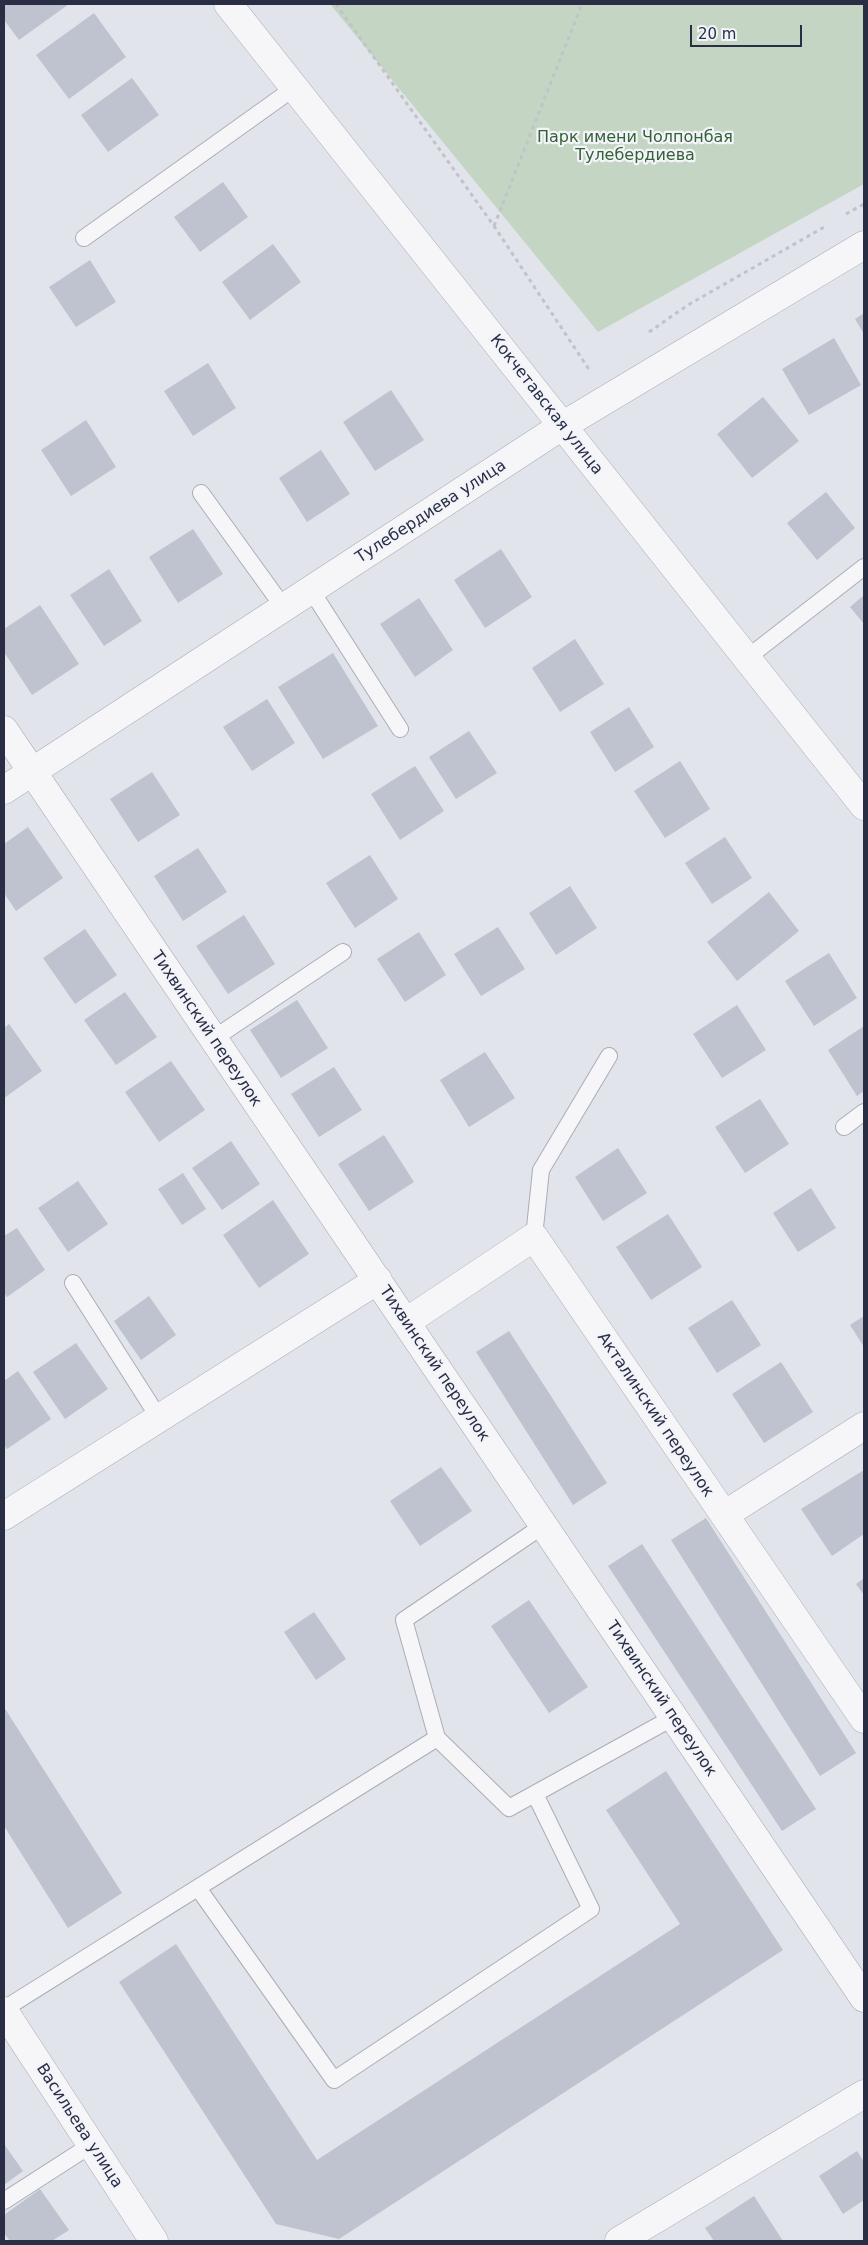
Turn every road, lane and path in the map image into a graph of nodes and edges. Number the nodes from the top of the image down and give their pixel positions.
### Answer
1 (228, 4) edge
2 (336, 4) edge
3 (582, 4) edge
4 (294, 88) junction
5 (864, 204) edge
6 (839, 218) dead end
7 (831, 223) dead end
8 (494, 226) junction
9 (84, 238) dead end
10 (864, 245) edge
11 (647, 333) dead end
12 (599, 367) dead end
13 (562, 426) junction
14 (202, 493) dead end
15 (864, 567) edge
16 (310, 590) junction
17 (284, 608) junction
18 (747, 658) junction
19 (400, 729) dead end
20 (4, 730) edge
21 (32, 772) junction
22 (4, 790) edge
23 (863, 801) edge
24 (343, 952) dead end
25 (213, 1039) junction
26 (609, 1056) dead end
27 (864, 1112) edge
28 (844, 1127) dead end
29 (534, 1237) junction
30 (378, 1280) junction
31 (73, 1283) dead end
32 (406, 1322) junction
33 (159, 1418) junction
34 (864, 1426) edge
35 (6, 1510) edge
36 (724, 1515) junction
37 (544, 1525) junction
38 (674, 1717) junction
39 (864, 1719) edge
40 (437, 1738) junction
41 (535, 1794) junction
42 (198, 1888) junction
43 (864, 1998) edge
44 (4, 2010) edge
45 (864, 2094) edge
46 (91, 2145) junction
47 (4, 2201) edge
48 (154, 2241) edge
49 (620, 2241) edge

1 - 4 street, Кокчетавская улица
2 - 8 path
3 - 8 path
4 - 9 lane
4 - 13 street, Кокчетавская улица
5 - 6 path
7 - 11 path
8 - 12 path
10 - 13 street, Тулебердиева улица
13 - 16 street, Тулебердиева улица
13 - 18 street, Кокчетавская улица
14 - 17 lane
15 - 18 lane
16 - 17 street, Тулебердиева улица
16 - 19 lane
17 - 21 street, Тулебердиева улица
18 - 23 street, Кокчетавская улица
20 - 21 street, Тихвинский переулок
21 - 22 street, Тулебердиева улица
21 - 25 street, Тихвинский переулок
24 - 25 lane
25 - 30 street, Тихвинский переулок
26 - 29 lane
27 - 28 lane
29 - 32 street
29 - 36 street, Акталинский переулок
30 - 32 street, Тихвинский переулок
30 - 33 street
31 - 33 lane
32 - 37 street, Тихвинский переулок
33 - 35 street
34 - 36 street
36 - 39 street, Акталинский переулок
37 - 38 street, Тихвинский переулок
37 - 40 lane
38 - 41 lane
38 - 43 street, Тихвинский переулок
40 - 41 lane
40 - 42 lane
41 - 42 lane
42 - 44 lane
44 - 46 street, Васильева улица
45 - 49 street
46 - 47 lane
46 - 48 street, Васильева улица

